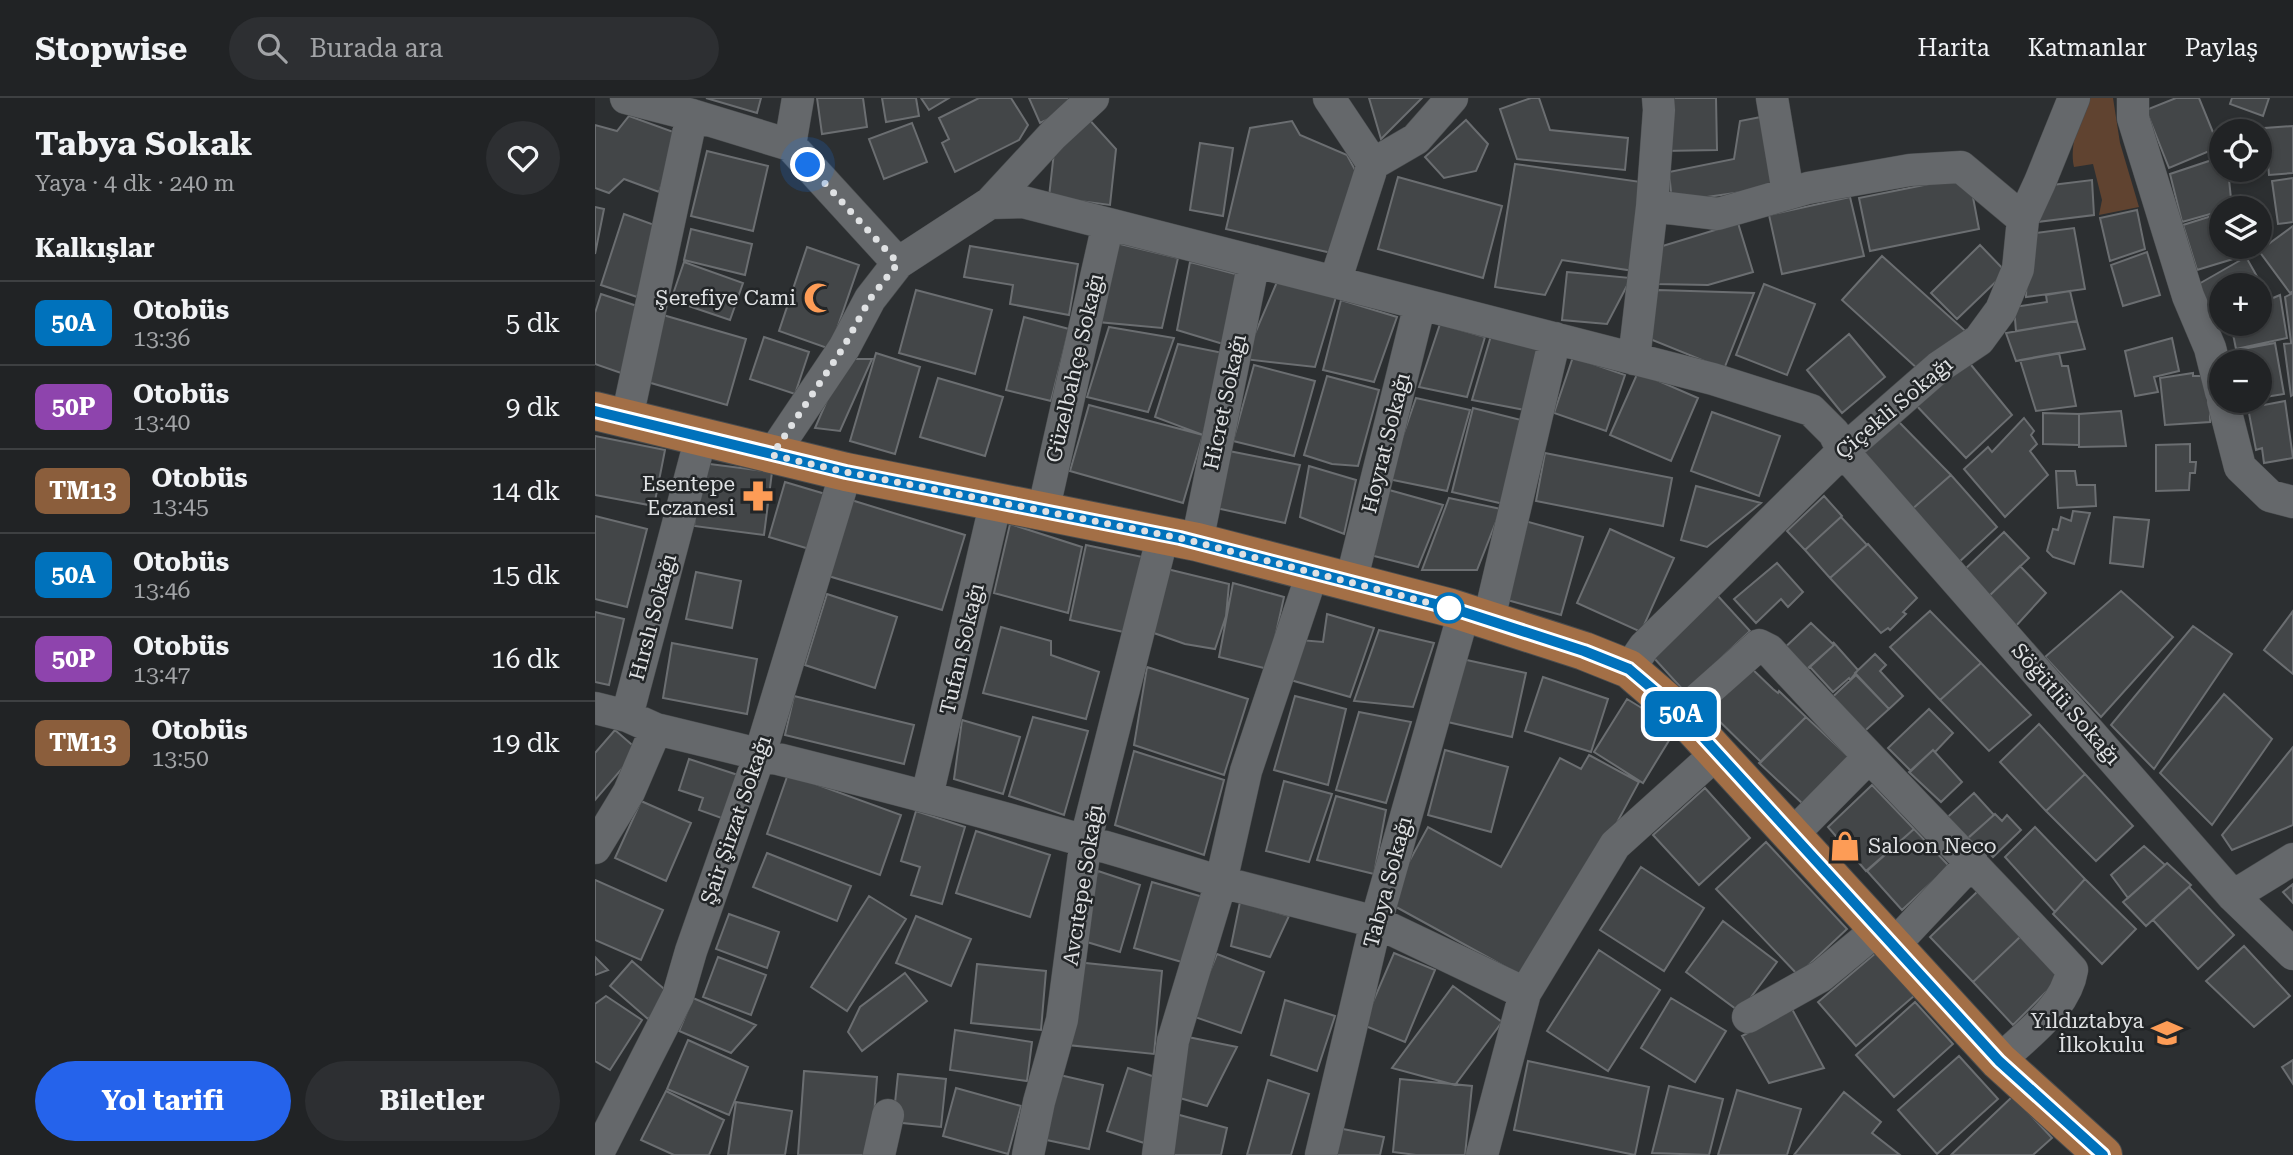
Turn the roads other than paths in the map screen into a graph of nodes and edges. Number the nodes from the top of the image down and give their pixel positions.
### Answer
1 (626, 98) edge
2 (799, 98) edge
3 (1093, 98) edge
4 (1329, 98) edge
5 (1451, 98) edge
6 (1658, 98) edge
7 (1772, 98) edge
8 (2074, 98) edge
9 (2133, 98) edge
10 (692, 115) junction
11 (790, 145) junction
12 (1373, 163) junction
13 (1788, 193) junction
14 (990, 203) junction
15 (1653, 206) junction
16 (2023, 219) junction
17 (1108, 224) junction
18 (1254, 261) junction
19 (898, 263) junction
20 (1335, 282) junction
21 (1420, 304) junction
22 (1555, 338) junction
23 (2210, 350) edge
24 (1634, 359) junction
25 (2226, 413) edge
26 (611, 415) edge
27 (701, 437) junction
28 (1843, 450) junction
29 (772, 455) junction
30 (846, 472) junction
31 (996, 502) junction
32 (2293, 502) edge
33 (1043, 512) junction
34 (1180, 539) junction
35 (1313, 571) junction
36 (1351, 582) junction
37 (1476, 616) junction
38 (1629, 669) junction
39 (595, 708) edge
40 (1682, 714) junction
41 (627, 716) junction
42 (656, 729) junction
43 (1717, 753) junction
44 (760, 754) junction
45 (1868, 758) junction
46 (927, 796) junction
47 (1792, 835) junction
48 (1086, 839) junction
49 (595, 848) edge
50 (2293, 859) edge
51 (1972, 862) junction
52 (1221, 882) junction
53 (2234, 895) junction
54 (1376, 922) junction
55 (1886, 937) junction
56 (2293, 954) edge
57 (1525, 993) junction
58 (1748, 1017) dead end
59 (1999, 1061) junction
60 (888, 1115) dead end
61 (597, 1155) edge
62 (879, 1155) edge
63 (1028, 1155) edge
64 (1158, 1155) edge
65 (1321, 1155) edge
66 (1482, 1155) edge
67 (2103, 1155) edge

1 - 10 street
2 - 11 street
3 - 14 street
4 - 12 street
5 - 12 street
6 - 15 street
7 - 13 street
8 - 16 street, Çiçekli Sokağı
9 - 23 street
10 - 11 street
10 - 26 street
11 - 19 street
12 - 20 street
13 - 15 street
13 - 16 street
14 - 17 street, Söğütlü Sokağı
14 - 19 street
15 - 24 street
16 - 28 street, Çiçekli Sokağı
17 - 18 street, Söğütlü Sokağı
17 - 33 street, Güzelbahçe Sokağı
18 - 20 street, Söğütlü Sokağı
18 - 34 street, Hicret Sokağı
19 - 29 street
20 - 21 street, Söğütlü Sokağı
21 - 22 street, Söğütlü Sokağı
21 - 36 street, Hoyrat Sokağı
22 - 24 street, Söğütlü Sokağı
22 - 37 street, Tabya Sokağı
24 - 28 street, Söğütlü Sokağı
25 - 32 street
26 - 27 main road
27 - 29 main road
27 - 41 street, Hırslı Sokağı
28 - 38 street, Çiçekli Sokağı
28 - 53 street, Söğütlü Sokağı
29 - 30 main road
30 - 31 main road
30 - 44 street, Şair Şirzat Sokağı
31 - 33 main road
31 - 46 street, Tufan Sokağı
33 - 34 main road
34 - 35 main road
34 - 48 street, Avcıtepe Sokağı
35 - 36 main road
35 - 52 street
36 - 37 main road
37 - 38 main road
37 - 54 street, Tabya Sokağı
38 - 40 main road
39 - 41 street
40 - 43 main road
40 - 45 street
41 - 42 street
42 - 44 street
42 - 49 street
43 - 47 main road
43 - 57 street
44 - 46 street
44 - 61 street, Şair Şirzat Sokağı
45 - 47 street
45 - 51 street
46 - 48 street
47 - 55 main road
48 - 52 street
48 - 63 street, Avcıtepe Sokağı
50 - 53 street
51 - 55 street
51 - 59 street
52 - 54 street
52 - 64 street
53 - 56 street, Söğütlü Sokağı
54 - 57 street
54 - 65 street, Tabya Sokağı
55 - 58 street
55 - 59 main road
57 - 66 street
59 - 67 main road
60 - 62 street

